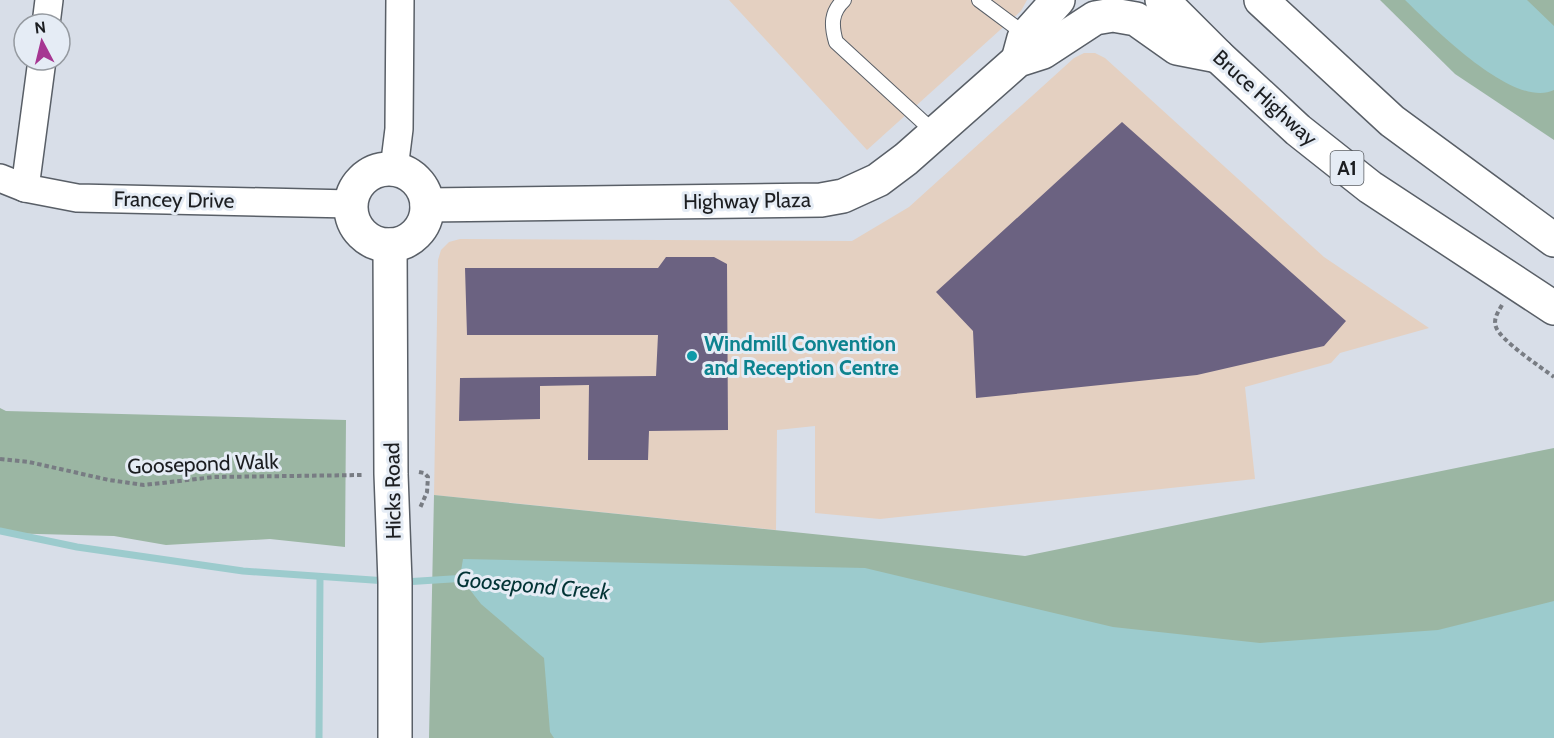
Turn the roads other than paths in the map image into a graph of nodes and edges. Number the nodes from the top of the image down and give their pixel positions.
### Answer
1 (400, 0) edge
2 (844, 0) edge
3 (979, 0) edge
4 (1058, 0) edge
5 (1162, 0) edge
6 (1261, 0) edge
7 (1022, 47) junction
8 (1218, 56) junction
9 (40, 72) edge
10 (935, 133) junction
11 (394, 169) junction
12 (0, 178) edge
13 (25, 188) junction
14 (351, 204) junction
15 (427, 205) junction
16 (1554, 240) edge
17 (390, 245) junction
18 (1554, 308) edge
19 (395, 738) edge

1 - 11 street
2 - 10 lane
3 - 7 lane
4 - 7 main road, Highway Plaza
5 - 8 main road, Bruce Highway / A1
6 - 16 main road
7 - 8 main road, Highway Plaza
7 - 10 main road, Highway Plaza
8 - 18 main road, Bruce Highway / A1
9 - 13 street
10 - 15 main road, Highway Plaza
11 - 14 main road
11 - 15 main road
12 - 13 street, Francey Drive
13 - 14 street, Francey Drive
14 - 17 main road
15 - 17 main road
17 - 19 main road, Hicks Road

